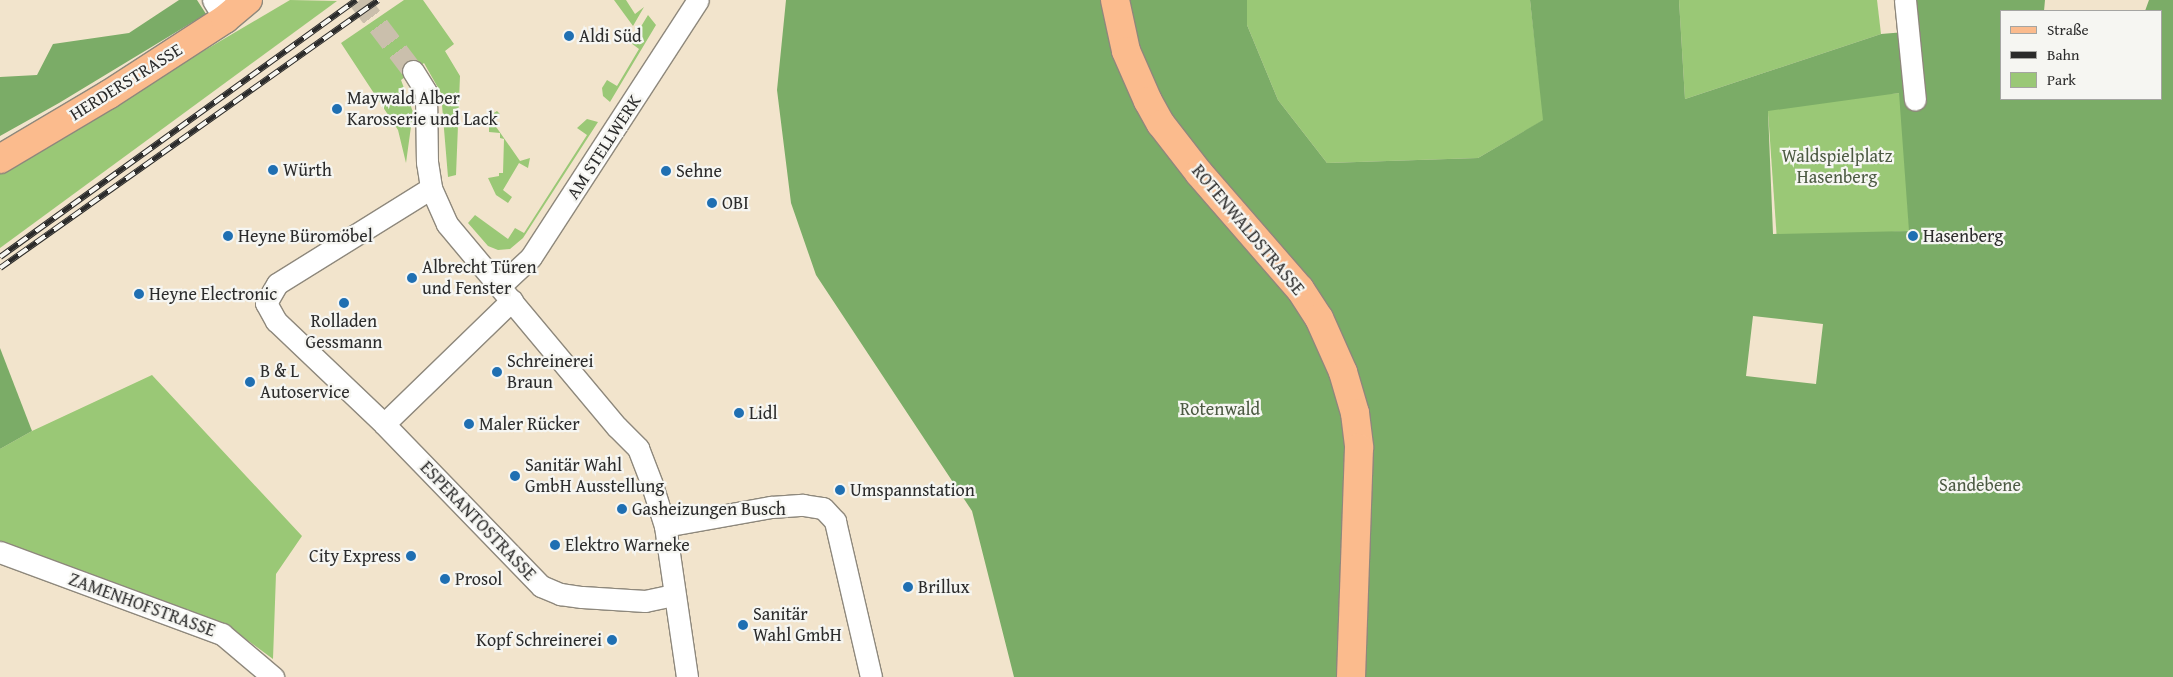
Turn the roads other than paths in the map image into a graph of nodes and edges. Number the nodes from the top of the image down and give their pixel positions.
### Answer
1 (248, 0) edge
2 (698, 0) edge
3 (1115, 0) edge
4 (1905, 0) edge
5 (219, 10) edge
6 (413, 71) tunnel mouth
7 (1915, 100) dead end
8 (0, 159) edge
9 (431, 188) junction
10 (506, 293) junction
11 (384, 424) junction
12 (665, 526) junction
13 (0, 552) edge
14 (674, 595) junction
15 (273, 677) edge
16 (687, 677) edge
17 (870, 677) edge
18 (1351, 677) edge

1 - 5 main road, HERDERSTRASSE
2 - 10 street, AM STELLWERK
3 - 18 main road, ROTENWALDSTRASSE
4 - 7 street
5 - 8 main road, HERDERSTRASSE
6 - 9 street
9 - 10 street
9 - 11 street, ESPERANTOSTRASSE
10 - 11 street
10 - 12 street
11 - 14 street, ESPERANTOSTRASSE
12 - 14 street
12 - 17 street
13 - 15 street, ZAMENHOFSTRASSE
14 - 16 street

